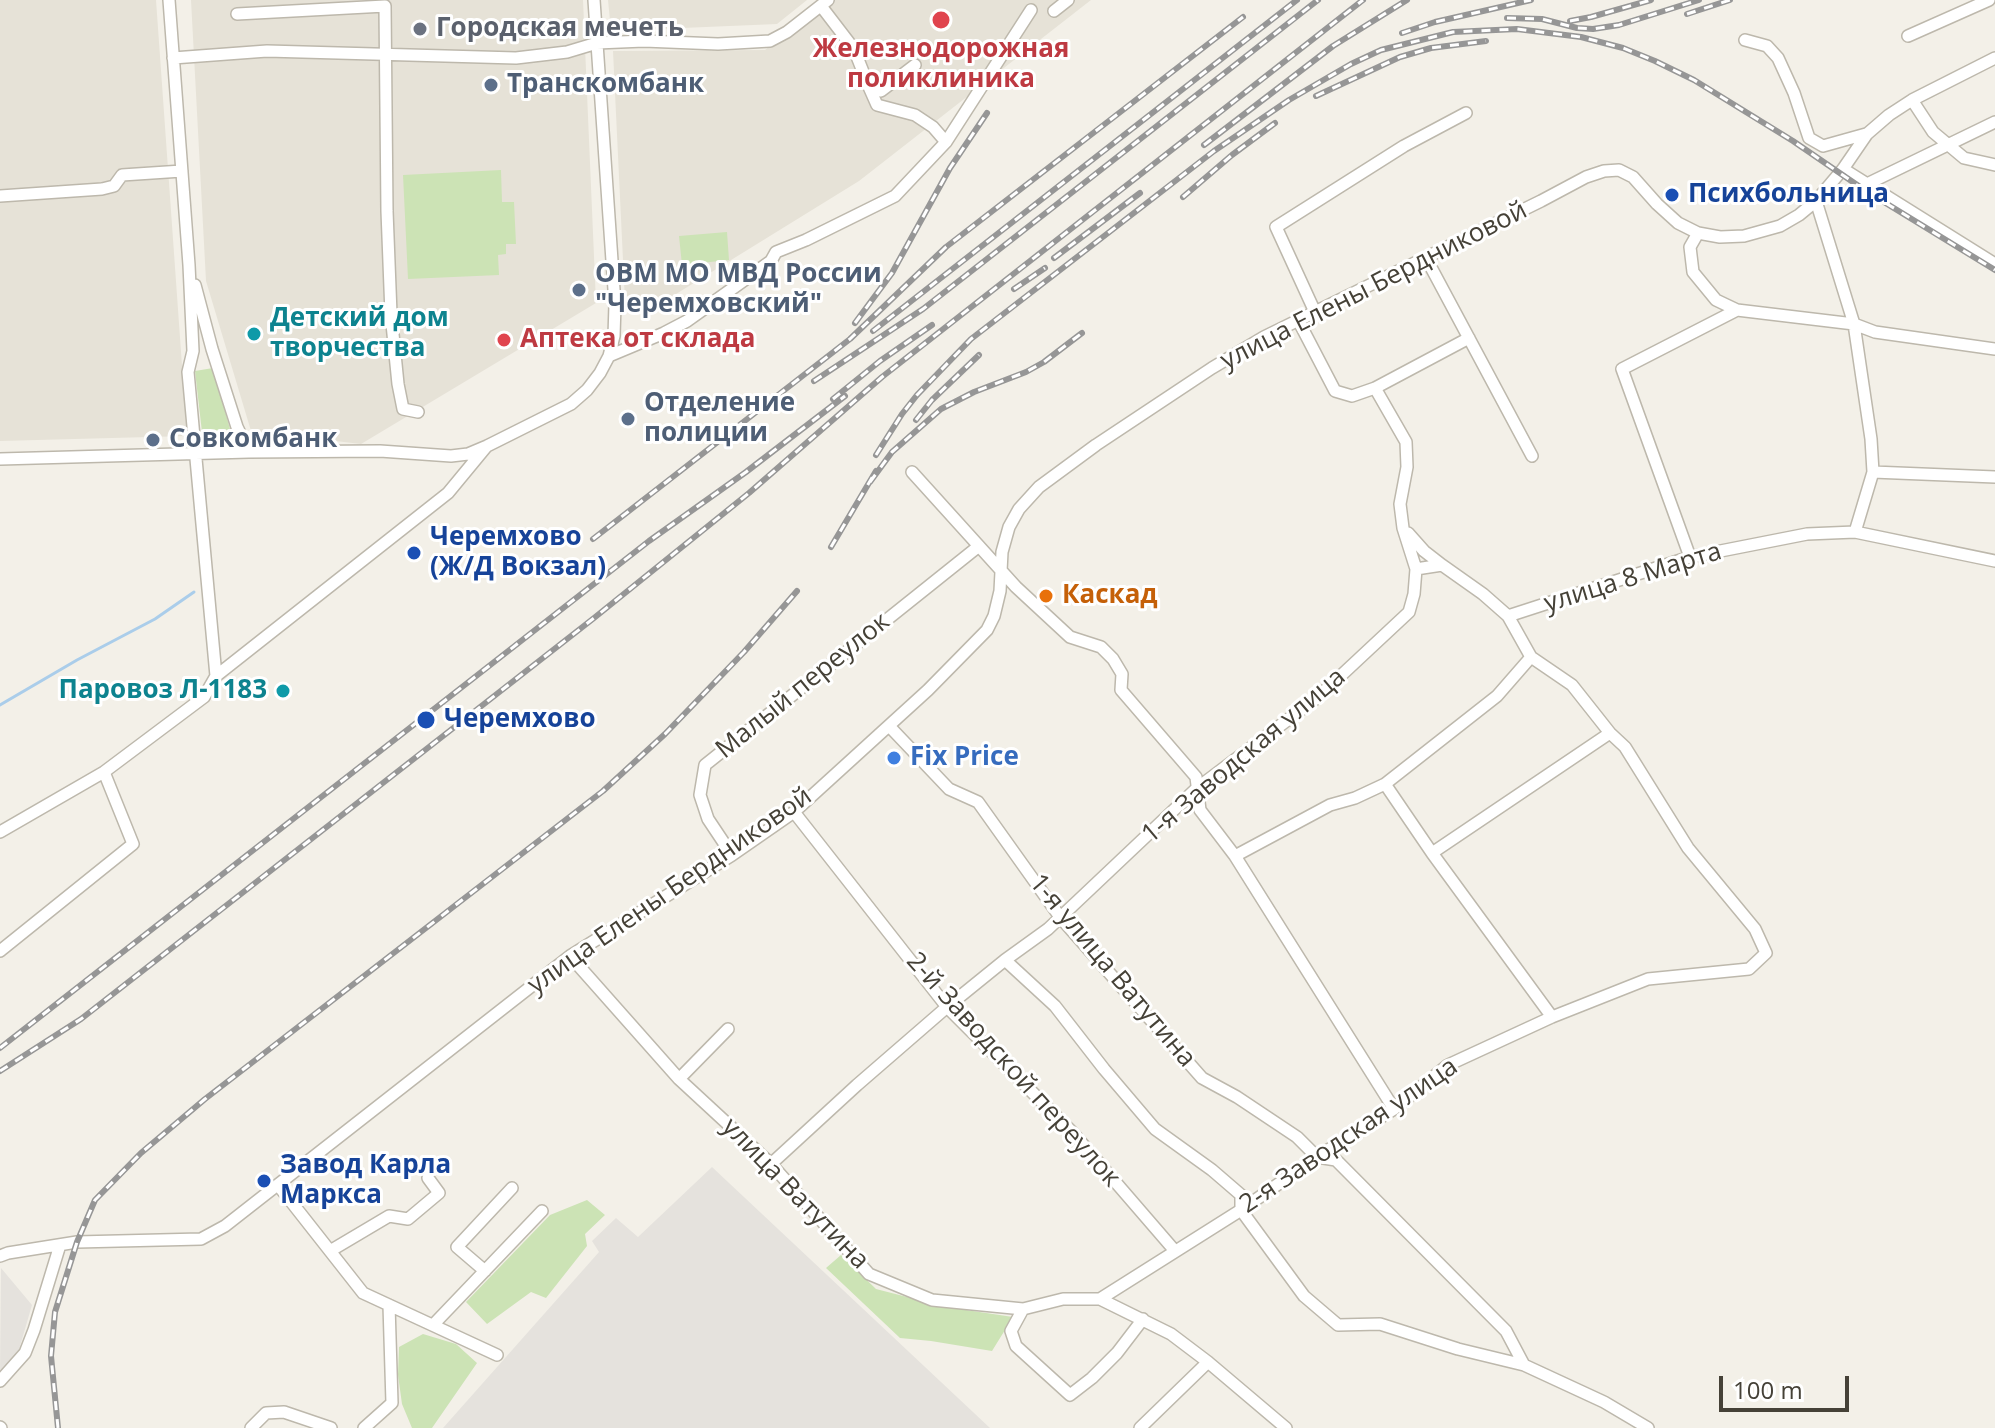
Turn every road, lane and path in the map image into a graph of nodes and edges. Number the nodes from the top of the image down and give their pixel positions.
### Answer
1 (169, 0) edge
2 (594, 0) edge
3 (1068, 0) edge
4 (1989, 0) edge
5 (824, 3) edge
6 (1031, 10) dead end
7 (1054, 11) dead end
8 (237, 14) dead end
9 (1908, 36) dead end
10 (1745, 40) dead end
11 (597, 43) junction
12 (385, 54) junction
13 (173, 58) junction
14 (1995, 58) edge
15 (915, 65) dead end
16 (869, 87) junction
17 (1912, 100) junction
18 (1466, 113) dead end
19 (1995, 122) edge
20 (1867, 134) junction
21 (946, 142) junction
22 (1947, 144) junction
23 (1995, 165) edge
24 (1843, 169) junction
25 (182, 171) junction
26 (1865, 185) junction
27 (0, 196) edge
28 (1816, 201) junction
29 (1698, 233) junction
30 (1426, 258) junction
31 (1995, 264) edge
32 (189, 265) junction
33 (1737, 310) junction
34 (1315, 312) junction
35 (1298, 320) junction
36 (1854, 324) junction
37 (1469, 338) junction
38 (1995, 349) edge
39 (609, 356) junction
40 (1375, 388) junction
41 (418, 412) dead end
42 (487, 446) junction
43 (249, 452) junction
44 (197, 454) junction
45 (1532, 456) dead end
46 (0, 459) edge
47 (912, 472) dead end
48 (1873, 472) junction
49 (1995, 477) edge
50 (1403, 528) junction
51 (1855, 532) junction
52 (979, 546) junction
53 (1690, 557) junction
54 (1995, 561) edge
55 (1442, 565) junction
56 (1416, 569) junction
57 (1001, 571) junction
58 (1508, 616) junction
59 (1531, 657) junction
60 (216, 676) junction
61 (889, 726) junction
62 (1610, 733) junction
63 (104, 772) junction
64 (1385, 784) junction
65 (1196, 789) junction
66 (794, 812) junction
67 (0, 832) edge
68 (1432, 853) junction
69 (732, 855) junction
70 (1235, 856) junction
71 (1060, 917) junction
72 (0, 951) edge
73 (570, 956) junction
74 (1005, 960) junction
75 (947, 1007) junction
76 (1552, 1017) junction
77 (728, 1029) dead end
78 (679, 1079) junction
79 (1394, 1109) junction
80 (1317, 1157) junction
81 (771, 1164) junction
82 (428, 1178) dead end
83 (278, 1185) junction
84 (512, 1188) dead end
85 (1241, 1210) junction
86 (542, 1211) dead end
87 (60, 1245) junction
88 (330, 1251) junction
89 (1175, 1251) junction
90 (0, 1256) edge
91 (485, 1271) junction
92 (1100, 1299) junction
93 (389, 1305) junction
94 (1023, 1309) junction
95 (1143, 1319) junction
96 (433, 1325) junction
97 (497, 1355) dead end
98 (1208, 1362) junction
99 (1524, 1365) junction
100 (0, 1381) edge
101 (251, 1428) edge
102 (331, 1428) edge
103 (364, 1428) edge
104 (1140, 1428) edge
105 (1286, 1428) edge
106 (1648, 1428) edge

1 - 13 street
2 - 11 street
3 - 7 street
4 - 9 street
5 - 11 street
5 - 16 street
6 - 21 street
8 - 12 street
10 - 20 street
11 - 12 street
11 - 39 street
12 - 13 street
12 - 41 street
13 - 25 street
14 - 17 street, улица Елены Бердниковой
15 - 16 street
16 - 21 street
17 - 20 street, улица Елены Бердниковой
17 - 22 street
18 - 34 street
19 - 22 street
20 - 24 street, улица Елены Бердниковой
21 - 39 street
22 - 23 street
22 - 26 street
24 - 26 street
24 - 28 street, улица Елены Бердниковой
25 - 27 street
25 - 32 street
26 - 31 street
28 - 29 street, улица Елены Бердниковой
28 - 36 street
29 - 30 street, улица Елены Бердниковой
29 - 33 street
30 - 34 street, улица Елены Бердниковой
30 - 37 street
32 - 43 street
32 - 44 street
33 - 36 street
33 - 53 street
34 - 35 street, улица Елены Бердниковой
35 - 40 street
35 - 57 street, улица Елены Бердниковой
36 - 38 street
36 - 48 street
37 - 40 street
37 - 45 street
39 - 42 street
40 - 50 street, 1-я Заводская улица
42 - 43 street
42 - 60 street
43 - 44 street
44 - 46 street
44 - 60 street
47 - 52 street
48 - 49 street
48 - 51 street
50 - 55 street
50 - 56 street, 1-я Заводская улица
51 - 53 street, улица 8 Марта
51 - 54 street, улица 8 Марта
52 - 57 street
52 - 69 street, Малый переулок
53 - 58 street, улица 8 Марта
55 - 56 street
55 - 58 street
56 - 65 street, 1-я Заводская улица
57 - 61 street, улица Елены Бердниковой
57 - 65 street
58 - 59 street
59 - 62 street
59 - 64 street
60 - 63 street
61 - 66 street, улица Елены Бердниковой
61 - 71 street, 1-я улица Ватутина
62 - 68 street
62 - 76 street, 2-я Заводская улица
63 - 67 street
63 - 72 street
64 - 68 street
64 - 70 street
65 - 70 street
65 - 71 street, 1-я Заводская улица
66 - 69 street, улица Елены Бердниковой
66 - 75 street, 2-й Заводской переулок
68 - 76 street
69 - 73 street, улица Елены Бердниковой
70 - 79 street
71 - 74 street, 1-я Заводская улица
71 - 80 street, 1-я улица Ватутина
73 - 78 street, улица Ватутина
73 - 83 street, улица Елены Бердниковой
74 - 75 street, 1-я Заводская улица
74 - 85 street
75 - 81 street, 1-я Заводская улица
75 - 89 street, 2-й Заводской переулок
76 - 79 street, 2-я Заводская улица
77 - 78 street
78 - 81 street, улица Ватутина
79 - 80 street, 2-я Заводская улица
80 - 85 street, 2-я Заводская улица
80 - 99 street, 1-я улица Ватутина
81 - 94 street, улица Ватутина
82 - 88 street
83 - 87 street, улица Елены Бердниковой
83 - 88 street
84 - 91 street
85 - 89 street, 2-я Заводская улица
85 - 99 street
86 - 91 street
87 - 90 street, улица Елены Бердниковой
87 - 100 street
88 - 93 street
89 - 92 street, 2-я Заводская улица
91 - 96 street
92 - 94 street, улица Ватутина
92 - 95 street, улица Ватутина
93 - 96 street
93 - 103 street
94 - 95 street
95 - 98 street, улица Ватутина
96 - 97 street
98 - 104 street
98 - 105 street, улица Ватутина
99 - 106 street
101 - 102 street

